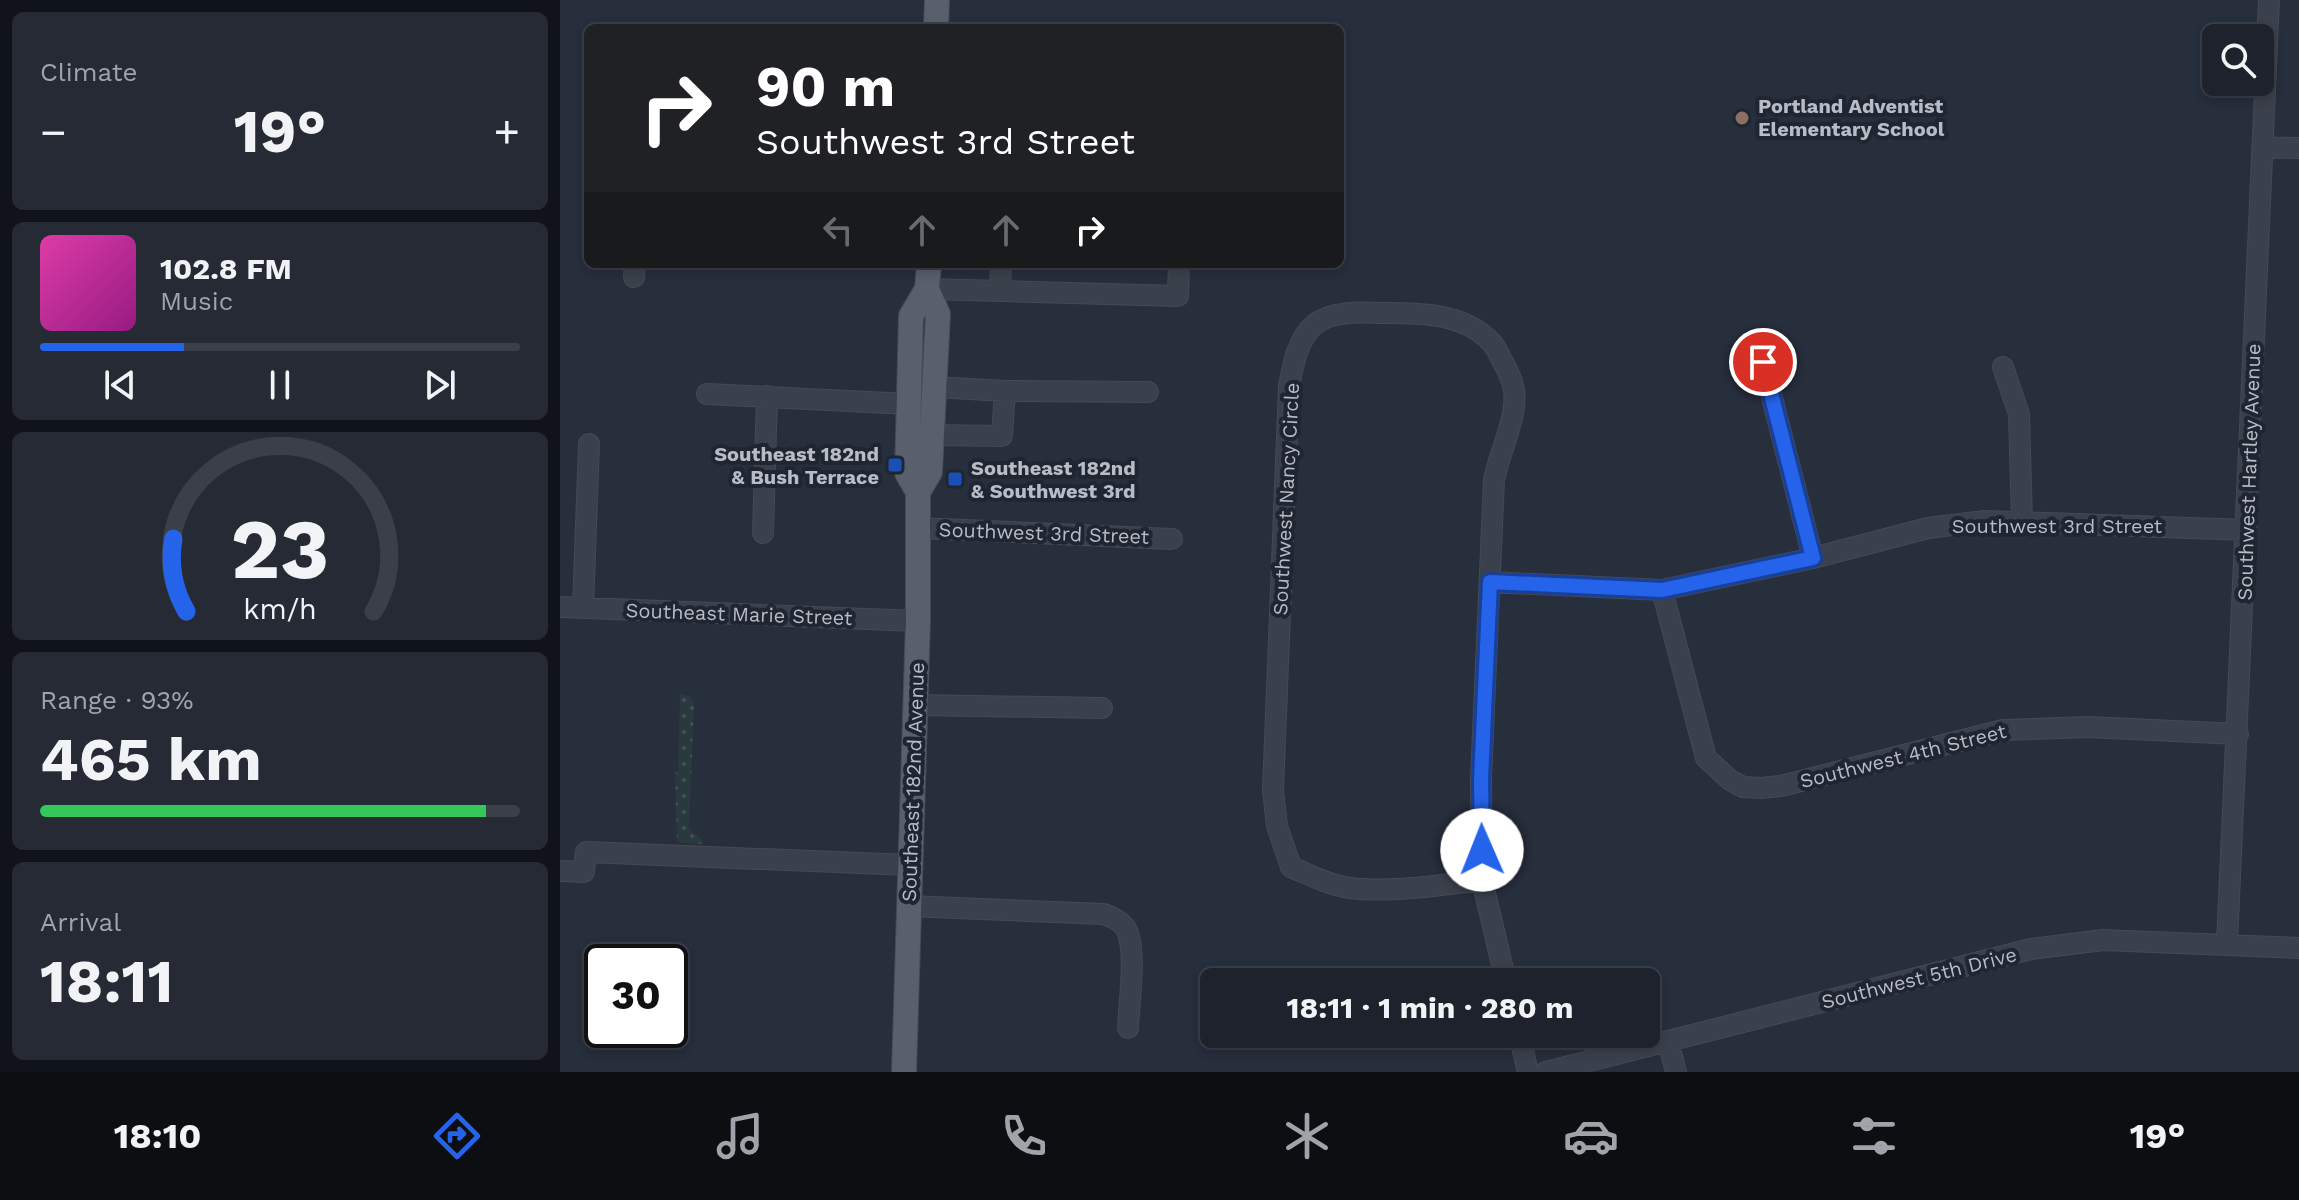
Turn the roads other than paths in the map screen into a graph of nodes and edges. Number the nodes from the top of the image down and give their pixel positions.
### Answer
1 (937, 0) edge
2 (2269, 0) edge
3 (936, 24) edge
4 (2263, 147) junction
5 (2299, 148) edge
6 (929, 268) edge
7 (1001, 268) edge
8 (1179, 268) edge
9 (927, 289) junction
10 (1000, 290) junction
11 (1763, 362) dead end
12 (2003, 367) dead end
13 (935, 387) junction
14 (1005, 391) junction
15 (1148, 392) dead end
16 (707, 394) dead end
17 (767, 396) junction
18 (909, 404) junction
19 (932, 435) junction
20 (589, 444) dead end
21 (918, 492) junction
22 (2022, 522) junction
23 (917, 528) junction
24 (2247, 530) junction
25 (763, 533) dead end
26 (1172, 539) dead end
27 (1813, 558) junction
28 (1490, 582) junction
29 (1662, 590) junction
30 (560, 607) edge
31 (583, 608) junction
32 (918, 621) junction
33 (915, 705) junction
34 (1102, 708) dead end
35 (2238, 734) junction
36 (910, 865) junction
37 (560, 871) edge
38 (1482, 880) junction
39 (909, 906) junction
40 (2227, 944) junction
41 (2299, 948) edge
42 (1503, 968) edge
43 (1128, 1028) dead end
44 (1668, 1041) junction
45 (1522, 1048) edge
46 (904, 1072) edge
47 (1528, 1072) edge
48 (1546, 1072) edge
49 (1676, 1072) edge

1 - 3 main road
2 - 4 street, Southwest Hartley Avenue
4 - 5 street
4 - 24 street, Southwest Hartley Avenue
6 - 9 main road, Southeast 182nd Avenue
7 - 10 street
8 - 10 street
9 - 10 street
9 - 13 main road, Southeast 182nd Avenue
9 - 18 main road, Southeast 182nd Avenue
11 - 27 street
12 - 22 street
13 - 14 street
13 - 19 main road, Southeast 182nd Avenue
14 - 15 street
14 - 19 street
16 - 17 street
17 - 18 street
17 - 25 street
18 - 21 main road, Southeast 182nd Avenue
19 - 21 main road, Southeast 182nd Avenue
20 - 31 street
21 - 23 main road, Southeast 182nd Avenue
22 - 24 street, Southwest 3rd Street
22 - 27 street, Southwest 3rd Street
23 - 26 street, Southwest 3rd Street
23 - 32 main road, Southeast 182nd Avenue
24 - 35 street, Southwest Hartley Avenue
27 - 29 street, Southwest 3rd Street
28 - 29 street, Southwest 3rd Street
28 - 38 street
28 - 38 street, Southwest Nancy Circle
29 - 35 street, Southwest 4th Street
30 - 31 street, Southeast Marie Street
31 - 32 street, Southeast Marie Street
32 - 33 main road, Southeast 182nd Avenue
33 - 34 street
33 - 36 main road, Southeast 182nd Avenue
35 - 40 street, Southwest Hartley Avenue
36 - 37 street
36 - 39 main road, Southeast 182nd Avenue
38 - 42 street
39 - 43 street
39 - 46 main road, Southeast 182nd Avenue
40 - 41 street, Southwest 5th Drive
40 - 44 street, Southwest 5th Drive
44 - 48 street, Southwest 5th Drive
44 - 49 street
45 - 47 street

